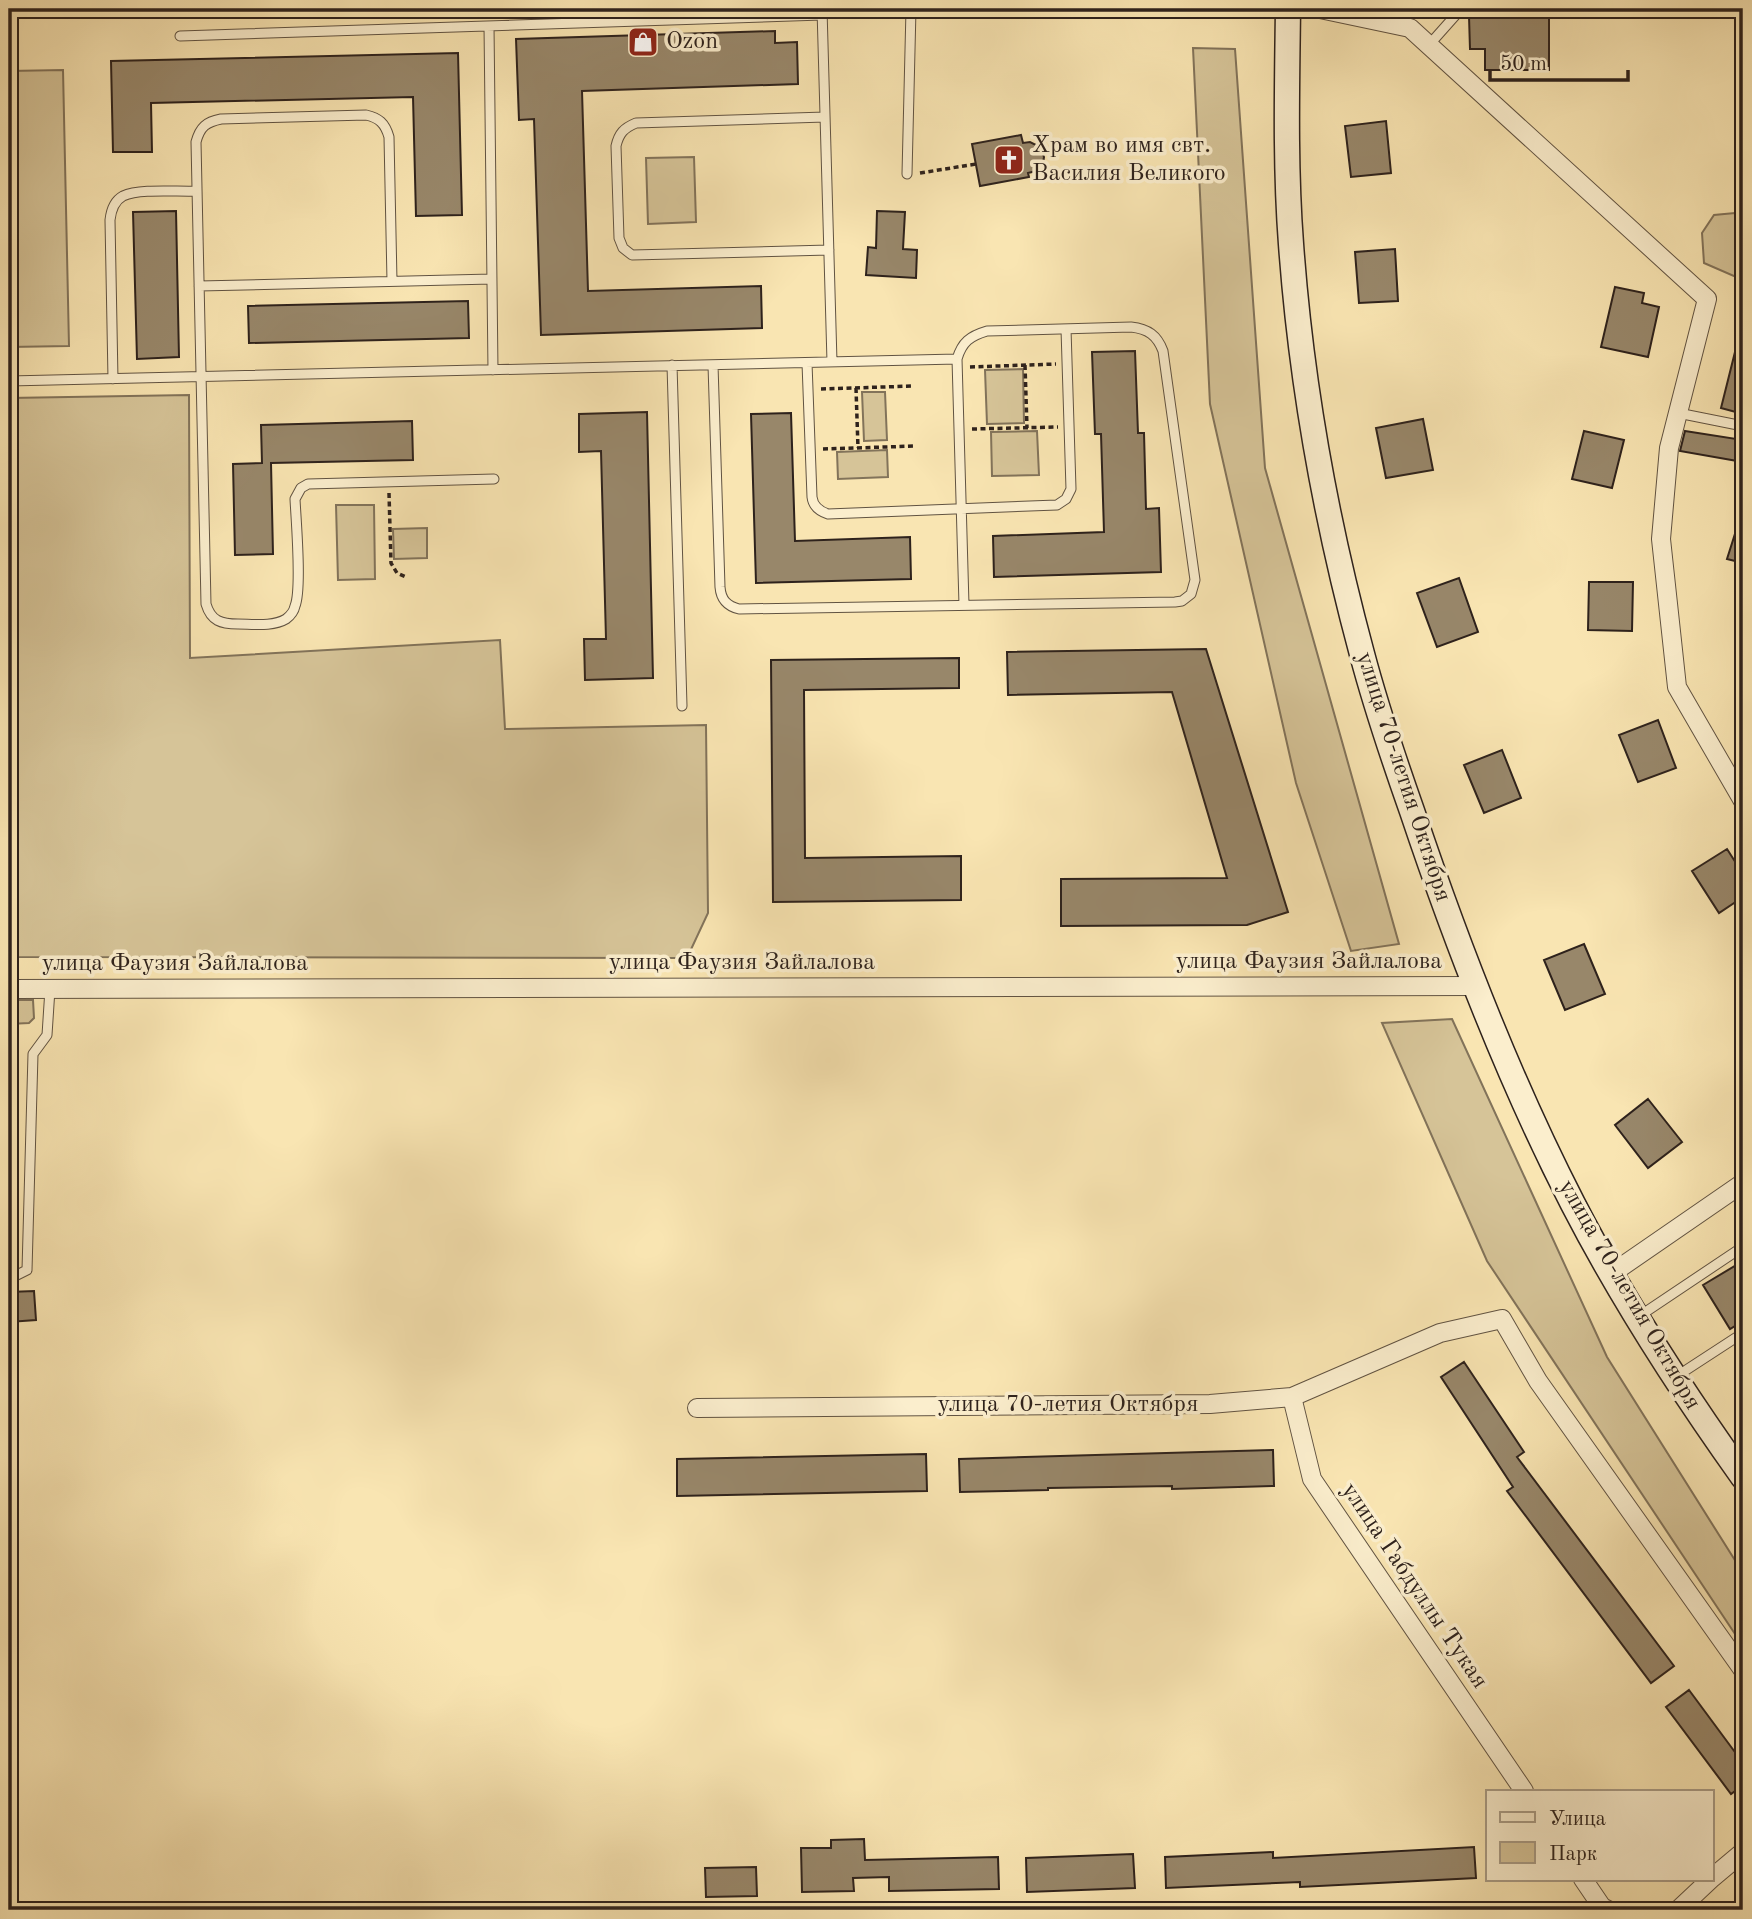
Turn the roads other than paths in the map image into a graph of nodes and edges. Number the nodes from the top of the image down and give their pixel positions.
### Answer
1 (911, 9) edge
2 (1288, 9) edge
3 (1320, 9) edge
4 (1461, 9) edge
5 (822, 12) edge
6 (489, 26) junction
7 (180, 36) dead end
8 (1429, 45) junction
9 (825, 117) junction
10 (907, 174) road end
11 (197, 191) junction
12 (829, 250) junction
13 (492, 279) junction
14 (392, 281) junction
15 (199, 286) junction
16 (1066, 329) junction
17 (832, 362) junction
18 (807, 363) junction
19 (957, 363) junction
20 (672, 365) junction
21 (713, 365) junction
22 (493, 370) junction
23 (201, 376) junction
24 (113, 379) junction
25 (9, 381) edge
26 (1678, 413) junction
27 (1743, 426) edge
28 (494, 479) dead end
29 (962, 509) junction
30 (964, 605) junction
31 (682, 706) dead end
32 (1743, 802) edge
33 (1476, 986) junction
34 (9, 989) edge
35 (50, 989) junction
36 (1743, 1182) edge
37 (1743, 1251) edge
38 (1611, 1274) junction
39 (9, 1279) edge
40 (1637, 1317) junction
41 (1743, 1334) edge
42 (1675, 1377) junction
43 (1292, 1397) junction
44 (697, 1408) dead end
45 (1737, 1463) edge
46 (1743, 1670) edge
47 (1523, 1790) edge
48 (1743, 1852) edge
49 (1714, 1876) edge
50 (1584, 1881) edge
51 (1709, 1881) edge
52 (1608, 1910) edge
53 (1678, 1910) edge

1 - 10 lane
2 - 33 main road, улица 70-летия Октября
3 - 8 street
4 - 8 lane
5 - 6 lane
5 - 9 lane
6 - 7 lane
6 - 13 lane
8 - 26 street
9 - 12 lane
9 - 12 lane
11 - 14 lane
11 - 15 lane
11 - 24 lane
12 - 17 lane
13 - 14 lane
13 - 22 lane
14 - 15 lane
15 - 23 lane
16 - 19 lane
16 - 29 lane
16 - 30 lane
17 - 18 lane
17 - 19 lane
18 - 21 lane
18 - 29 lane
19 - 29 lane
20 - 21 lane
20 - 22 lane
20 - 31 lane
21 - 30 lane
22 - 23 lane
23 - 24 lane
23 - 28 lane
24 - 25 lane
26 - 27 lane
26 - 32 street
29 - 30 lane
33 - 35 street, улица Фаузия Зайлалова
33 - 38 main road, улица 70-летия Октября
34 - 35 street, улица Фаузия Зайлалова
35 - 39 lane
36 - 38 street
37 - 40 lane
38 - 40 main road, улица 70-летия Октября
40 - 42 main road, улица 70-летия Октября
41 - 42 lane
42 - 45 main road, улица 70-летия Октября
43 - 44 street, улица 70-летия Октября
43 - 46 street, улица 70-летия Октября
43 - 47 street, улица Габдуллы Тукая
48 - 49 street
50 - 52 street
51 - 53 street

